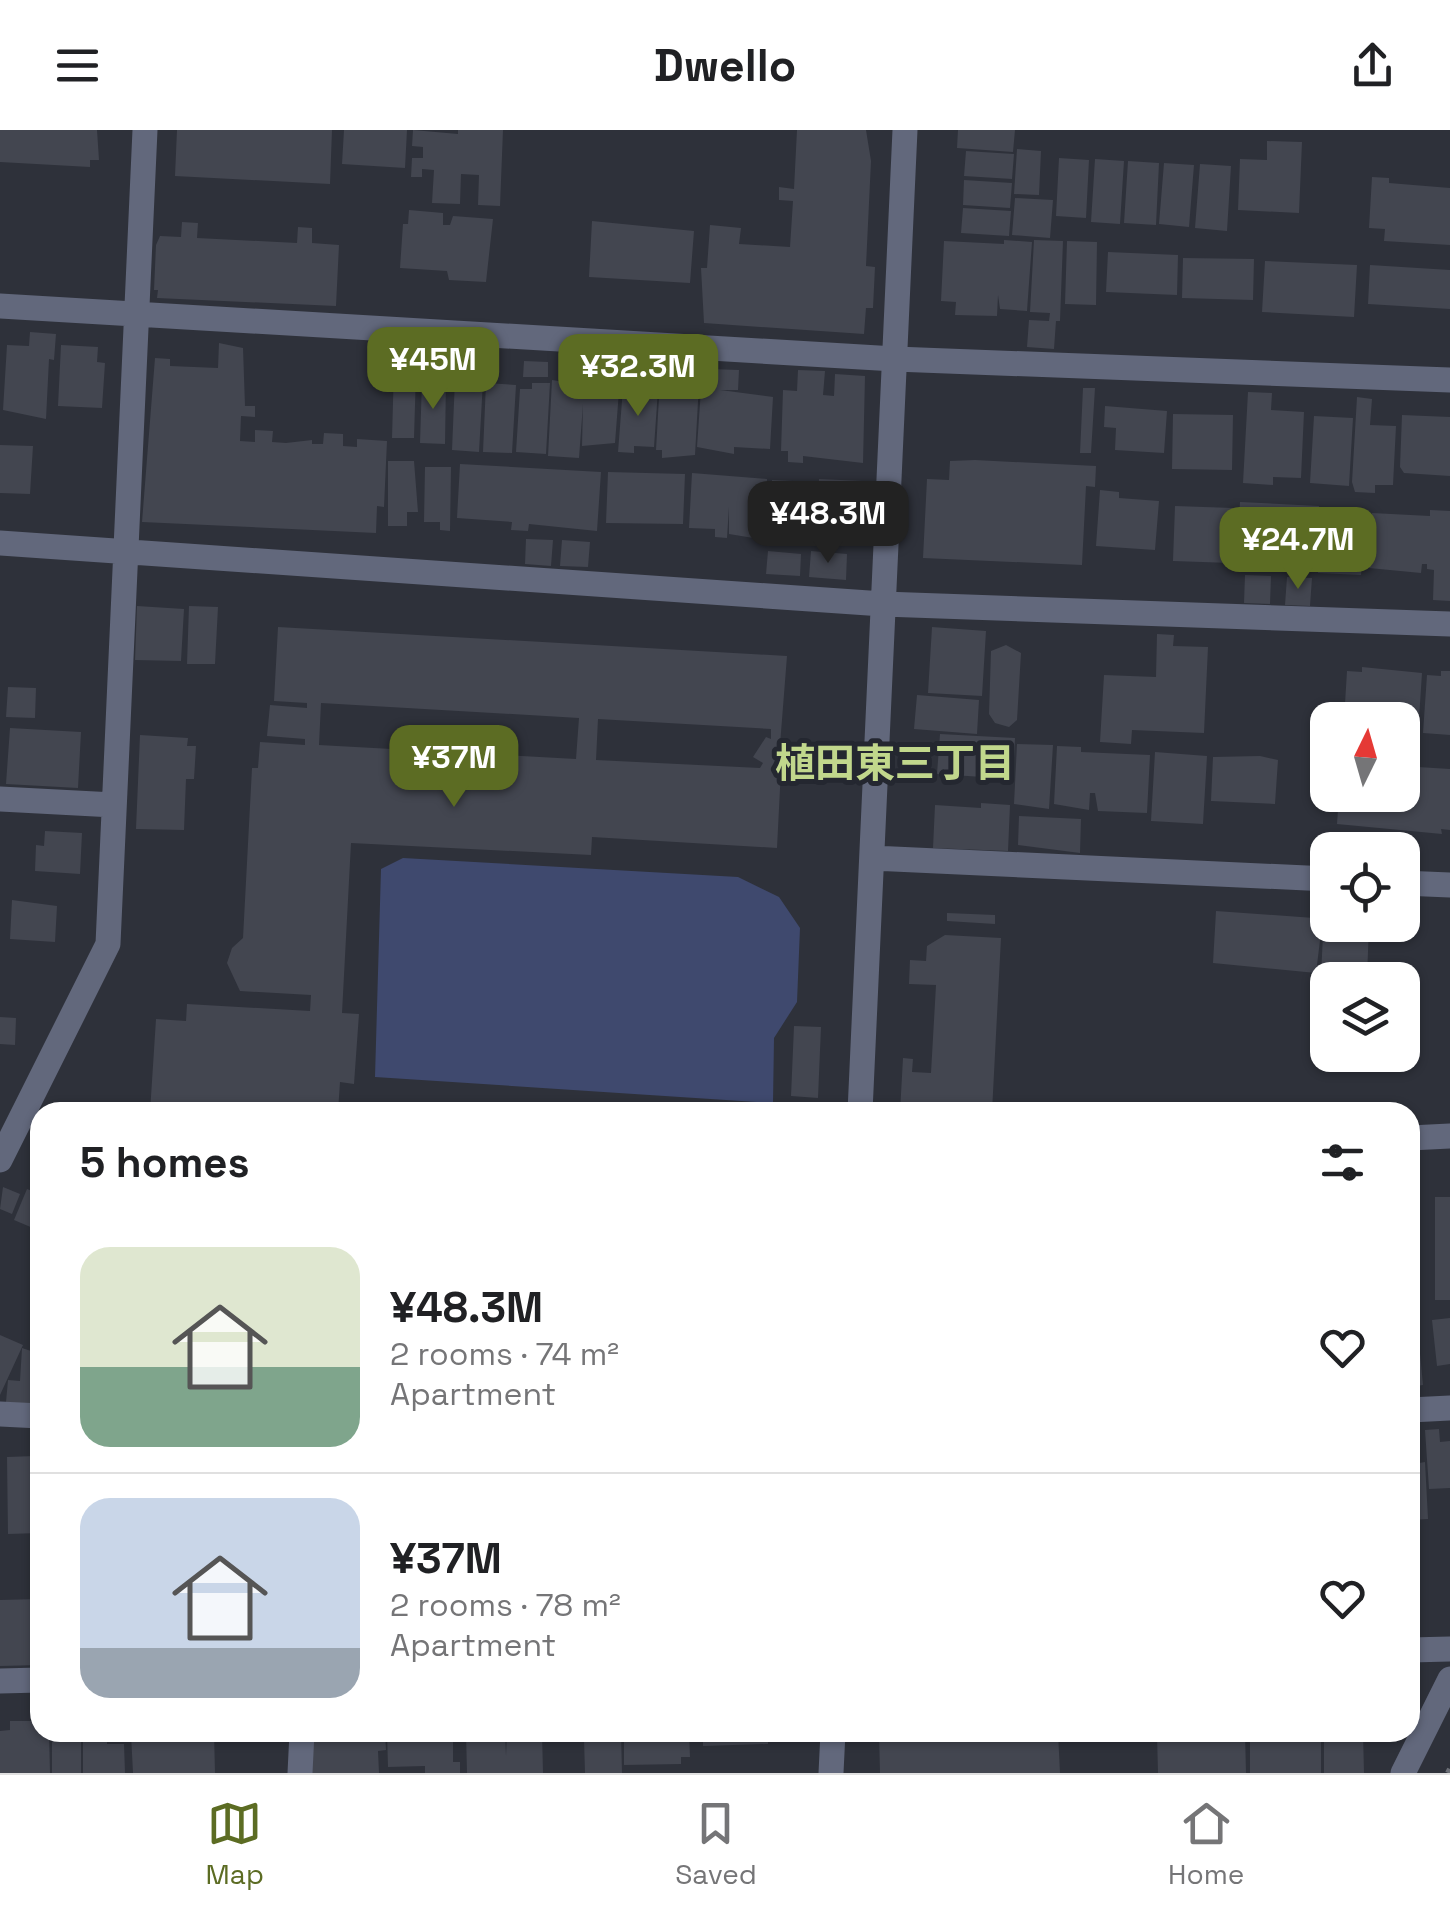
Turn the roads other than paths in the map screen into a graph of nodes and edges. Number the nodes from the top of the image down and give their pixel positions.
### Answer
1 (145, 130) edge
2 (905, 130) edge
3 (0, 306) edge
4 (137, 312) junction
5 (895, 358) junction
6 (1450, 380) edge
7 (0, 543) edge
8 (126, 550) junction
9 (883, 604) junction
10 (1450, 624) edge
11 (0, 799) edge
12 (114, 805) junction
13 (872, 858) junction
14 (1310, 878) edge
15 (1420, 883) edge
16 (1450, 885) edge
17 (860, 1102) edge
18 (1450, 1136) edge
19 (1420, 1138) edge
20 (0, 1160) edge
21 (1450, 1408) edge
22 (1420, 1410) edge
23 (0, 1414) edge
24 (30, 1416) edge
25 (1450, 1649) edge
26 (1420, 1650) edge
27 (1450, 1679) edge
28 (30, 1680) edge
29 (0, 1681) edge
30 (1420, 1739) edge
31 (302, 1742) edge
32 (832, 1742) edge
33 (1418, 1742) edge
34 (300, 1773) edge
35 (831, 1773) edge
36 (1403, 1773) edge

1 - 4 street
2 - 5 street
3 - 4 street
4 - 5 street
4 - 8 street
5 - 6 street
5 - 9 street
7 - 8 street
8 - 9 street
8 - 12 street
9 - 10 street
9 - 13 street
11 - 12 street
12 - 20 street
13 - 14 street
13 - 17 street
15 - 16 street
18 - 19 street
21 - 22 street
23 - 24 street
25 - 26 street
27 - 30 street
28 - 29 street
31 - 34 street
32 - 35 street
33 - 36 street

